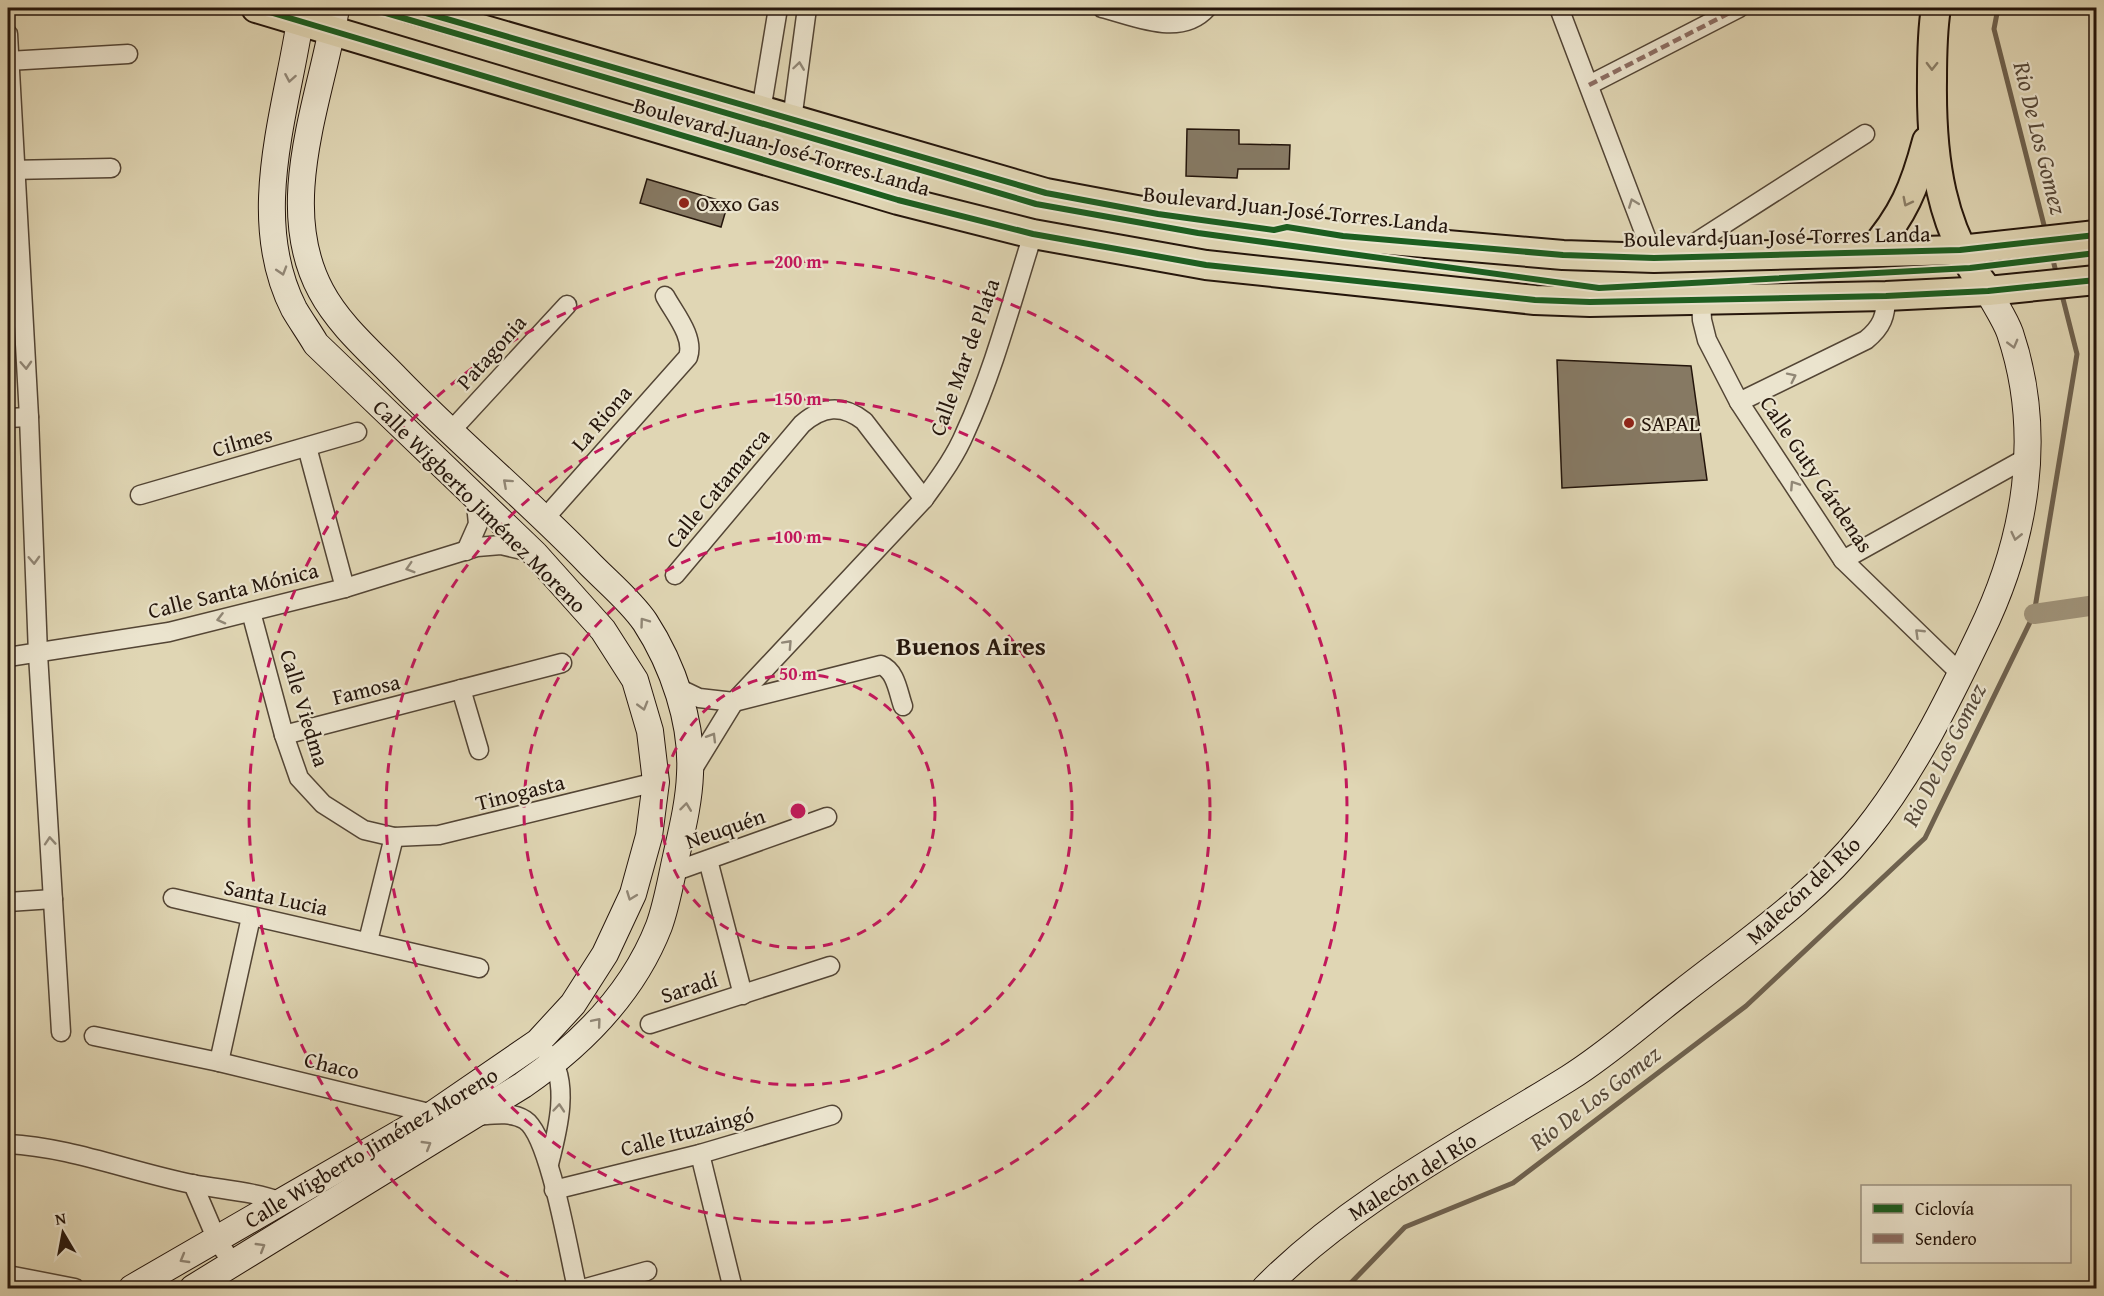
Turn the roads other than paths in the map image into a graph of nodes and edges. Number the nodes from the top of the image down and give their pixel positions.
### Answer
1 (256, 8) edge
2 (409, 8) edge
3 (778, 8) edge
4 (807, 8) edge
5 (1102, 8) edge
6 (1207, 8) edge
7 (1559, 8) edge
8 (1739, 8) edge
9 (1936, 8) edge
10 (301, 14) edge
11 (334, 19) edge
12 (8, 34) edge
13 (128, 54) dead end
14 (8, 60) edge
15 (1589, 85) junction
16 (761, 111) junction
17 (792, 120) junction
18 (1931, 127) junction
19 (1865, 134) dead end
20 (111, 168) dead end
21 (12, 169) edge
22 (1034, 234) junction
23 (2097, 235) edge
24 (1960, 250) junction
25 (1871, 252) junction
26 (1663, 258) junction
27 (2097, 280) edge
28 (1988, 291) junction
29 (665, 296) dead end
30 (1886, 296) junction
31 (1701, 300) junction
32 (567, 305) dead end
33 (1739, 402) junction
34 (29, 417) junction
35 (8, 418) edge
36 (357, 432) dead end
37 (450, 432) junction
38 (307, 447) junction
39 (2028, 458) junction
40 (475, 494) junction
41 (140, 495) dead end
42 (924, 499) junction
43 (545, 518) junction
44 (465, 551) junction
45 (535, 554) junction
46 (1843, 560) junction
47 (675, 575) dead end
48 (345, 588) junction
49 (252, 612) junction
50 (38, 654) junction
51 (8, 657) edge
52 (562, 663) dead end
53 (1961, 674) junction
54 (676, 687) junction
55 (461, 689) junction
56 (734, 702) junction
57 (903, 706) dead end
58 (284, 735) junction
59 (479, 750) dead end
60 (691, 773) junction
61 (656, 782) junction
62 (827, 817) dead end
63 (394, 837) junction
64 (708, 860) junction
65 (673, 872) junction
66 (173, 898) dead end
67 (53, 899) junction
68 (8, 902) edge
69 (251, 917) junction
70 (368, 940) junction
71 (830, 966) dead end
72 (479, 968) dead end
73 (743, 994) junction
74 (650, 1024) dead end
75 (61, 1032) dead end
76 (94, 1036) dead end
77 (538, 1042) junction
78 (219, 1062) junction
79 (555, 1063) junction
80 (433, 1114) junction
81 (832, 1115) dead end
82 (474, 1117) junction
83 (8, 1144) edge
84 (700, 1154) junction
85 (549, 1166) junction
86 (193, 1184) junction
87 (554, 1190) junction
88 (282, 1202) junction
89 (217, 1240) junction
90 (232, 1264) junction
91 (647, 1271) dead end
92 (8, 1275) edge
93 (732, 1286) dead end
94 (75, 1288) edge
95 (132, 1288) edge
96 (194, 1288) edge
97 (577, 1288) edge
98 (586, 1288) edge
99 (1265, 1288) edge

1 - 10 main road, Boulevard Juan José Torres Landa
2 - 16 main road, Boulevard Juan José Torres Landa
3 - 16 street
17 -> 4 street
5 - 6 street
7 - 15 street
8 - 15 street
9 -> 18 main road
10 - 11 main road, Boulevard Juan José Torres Landa
10 -> 40 street, Calle Wigberto Jiménez Moreno
11 - 22 main road, Boulevard Juan José Torres Landa
11 - 37 street, Calle Wigberto Jiménez Moreno
12 - 14 street
13 - 14 street
14 - 21 street
26 -> 15 street
16 - 17 main road, Boulevard Juan José Torres Landa
17 - 26 main road, Boulevard Juan José Torres Landa
18 - 24 main road
18 -> 25 main road
19 - 26 street
20 - 21 street
21 -> 34 street
22 - 31 main road, Boulevard Juan José Torres Landa
22 - 42 street, Calle Mar de Plata
23 - 24 main road, Boulevard Juan José Torres Landa
24 - 25 main road, Boulevard Juan José Torres Landa
24 - 28 main road
25 - 26 main road, Boulevard Juan José Torres Landa
27 - 28 main road, Boulevard Juan José Torres Landa
28 - 30 main road, Boulevard Juan José Torres Landa
28 -> 39 street, Malecón del Río
29 - 43 street, La Riona
30 - 31 main road, Boulevard Juan José Torres Landa
33 -> 30 street
31 - 33 street, Calle Guty Cárdenas
32 - 37 street, Patagonia
46 -> 33 street, Calle Guty Cárdenas
34 - 35 street
34 -> 50 street
36 - 38 street, Cilmes
43 -> 37 street, Calle Wigberto Jiménez Moreno
38 - 41 street, Cilmes
38 - 48 street
39 - 46 street
39 -> 53 street, Malecón del Río
40 - 44 street
40 - 45 street, Calle Wigberto Jiménez Moreno
42 - 47 street, Calle Catamarca
56 -> 42 street, Calle Mar de Plata
54 -> 43 street, Calle Wigberto Jiménez Moreno
44 - 45 street, Calle Santa Mónica
44 -> 48 street, Calle Santa Mónica
45 -> 61 street, Calle Wigberto Jiménez Moreno
53 -> 46 street, Calle Guty Cárdenas
48 - 49 street, Calle Santa Mónica
49 -> 50 street, Calle Santa Mónica
49 - 58 street, Calle Viedma
50 - 51 street, Calle Santa Mónica
67 -> 50 street
52 - 55 street, Famosa
53 - 99 street, Malecón del Río
54 - 56 street
54 - 60 street, Calle Wigberto Jiménez Moreno
55 - 58 street, Famosa
55 - 59 street
56 - 57 street
60 -> 56 street, Calle Mar de Plata
58 - 63 street, Calle Viedma
65 -> 60 street, Calle Wigberto Jiménez Moreno
61 - 63 street, Tinogasta
61 -> 77 street, Calle Wigberto Jiménez Moreno
62 - 64 street, Neuquén
63 - 70 street
64 - 65 street, Neuquén
64 - 73 street
79 -> 65 street, Calle Wigberto Jiménez Moreno
66 - 69 street, Santa Lucia
67 - 68 street
67 - 75 street
69 - 70 street, Santa Lucia
69 - 78 street
70 - 72 street, Santa Lucia
71 - 73 street, Saradí
73 - 74 street, Saradí
76 - 78 street, Chaco
77 - 79 street
77 - 80 street, Calle Wigberto Jiménez Moreno
78 - 80 street, Chaco
79 - 82 street, Calle Wigberto Jiménez Moreno
85 -> 79 street
80 - 88 street, Calle Wigberto Jiménez Moreno
81 - 84 street, Calle Ituzaingó
82 - 85 street
90 -> 82 street, Calle Wigberto Jiménez Moreno
83 - 86 street
84 - 87 street, Calle Ituzaingó
84 - 93 street
85 - 87 street
86 - 88 street
86 - 89 street
87 - 97 street
88 - 89 street, Calle Wigberto Jiménez Moreno
89 - 90 street
89 -> 95 street, Calle Wigberto Jiménez Moreno
90 - 96 street, Calle Wigberto Jiménez Moreno
91 - 98 street
92 - 94 street

